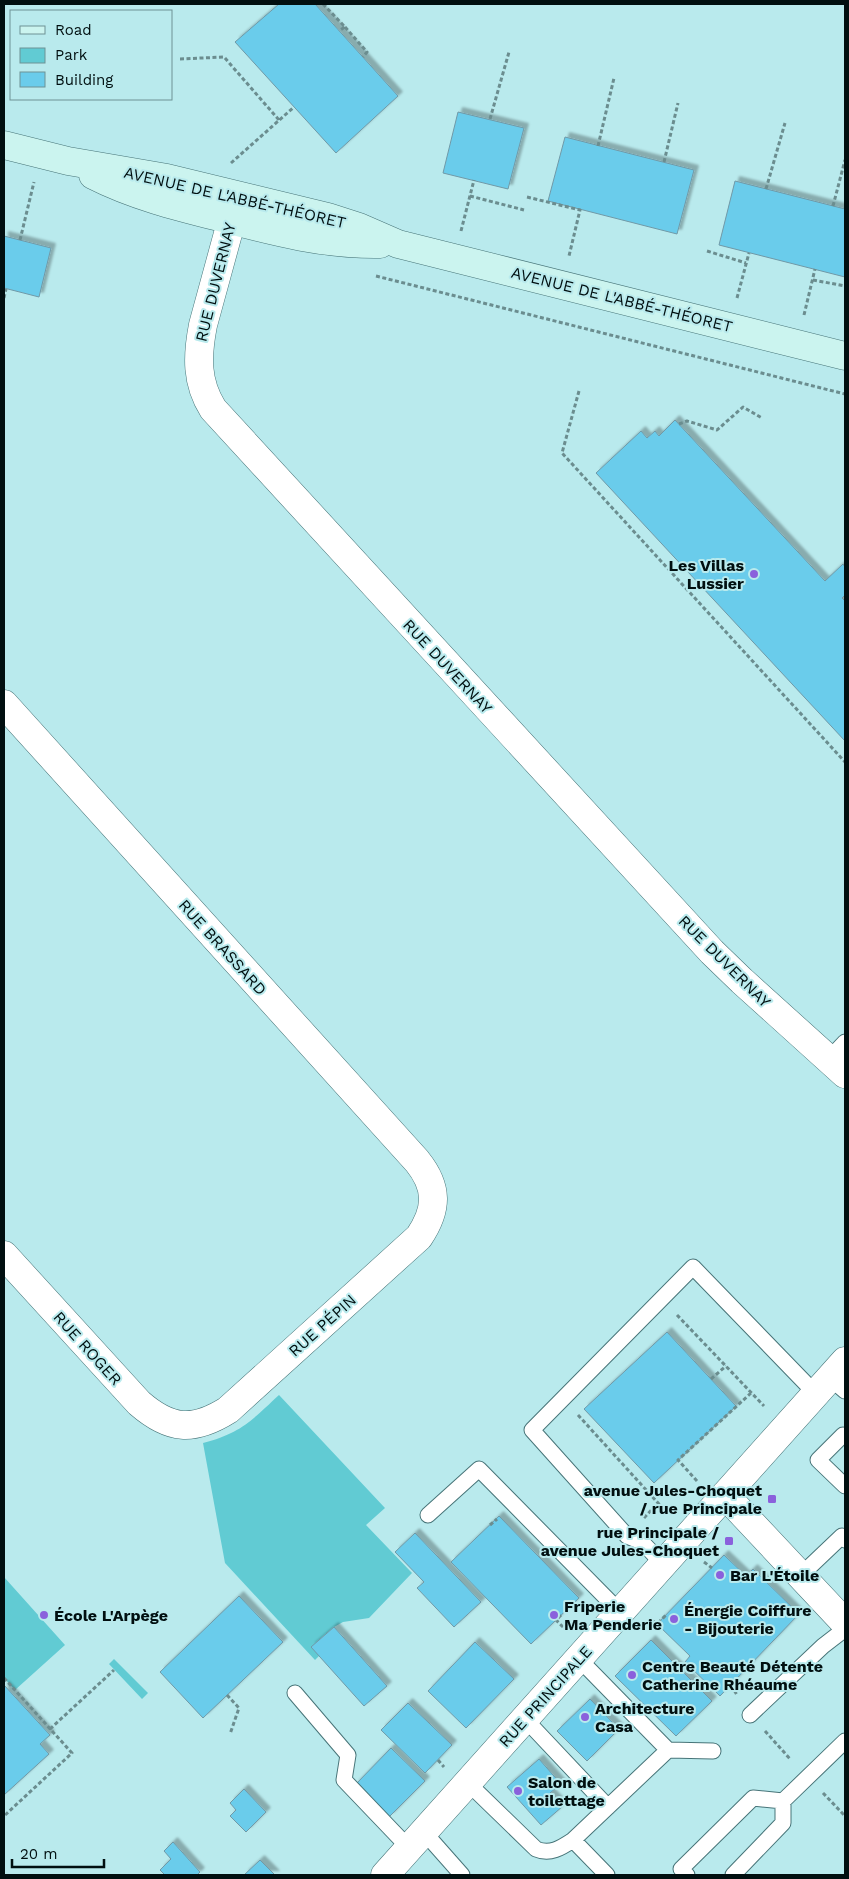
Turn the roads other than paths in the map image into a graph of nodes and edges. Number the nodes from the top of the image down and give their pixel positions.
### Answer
1 (4, 145) edge
2 (235, 208) junction
3 (845, 356) edge
4 (4, 704) edge
5 (840, 1058) edge
6 (433, 1196) joint
7 (4, 1255) edge
8 (834, 1381) edge
9 (183, 1426) joint
10 (844, 1435) dead end
11 (845, 1486) edge
12 (714, 1491) junction
13 (428, 1515) dead end
14 (844, 1536) edge
15 (663, 1564) junction
16 (801, 1575) junction
17 (620, 1612) junction
18 (845, 1623) edge
19 (845, 1629) edge
20 (575, 1647) junction
21 (294, 1694) dead end
22 (750, 1714) road end
23 (524, 1719) junction
24 (845, 1741) edge
25 (668, 1750) junction
26 (713, 1752) dead end
27 (468, 1783) junction
28 (783, 1801) junction
29 (608, 1807) junction
30 (573, 1840) junction
31 (405, 1858) edge
32 (681, 1873) edge
33 (462, 1875) edge
34 (608, 1875) edge
35 (733, 1875) edge

1 - 2 main road, AVENUE DE L'ABBÉ-THÉORET
2 - 3 main road, AVENUE DE L'ABBÉ-THÉORET
2 - 5 street, RUE DUVERNAY
4 - 6 street, RUE BRASSARD
6 - 9 street, RUE PÉPIN
7 - 9 street, RUE ROGER
8 - 12 street, RUE PRINCIPALE
8 - 15 lane
10 - 11 lane
12 - 15 street, RUE PRINCIPALE
12 - 16 street
13 - 17 lane
14 - 16 lane
15 - 17 street, RUE PRINCIPALE
16 - 18 street
17 - 20 street, RUE PRINCIPALE
19 - 22 lane
20 - 23 street, RUE PRINCIPALE
20 - 25 lane
21 - 31 lane
23 - 27 street, RUE PRINCIPALE
23 - 29 lane
24 - 28 lane
25 - 26 lane
25 - 29 lane
27 - 30 lane
27 - 31 street, RUE PRINCIPALE
28 - 32 lane
28 - 35 lane
29 - 30 lane
30 - 34 lane
31 - 33 lane

